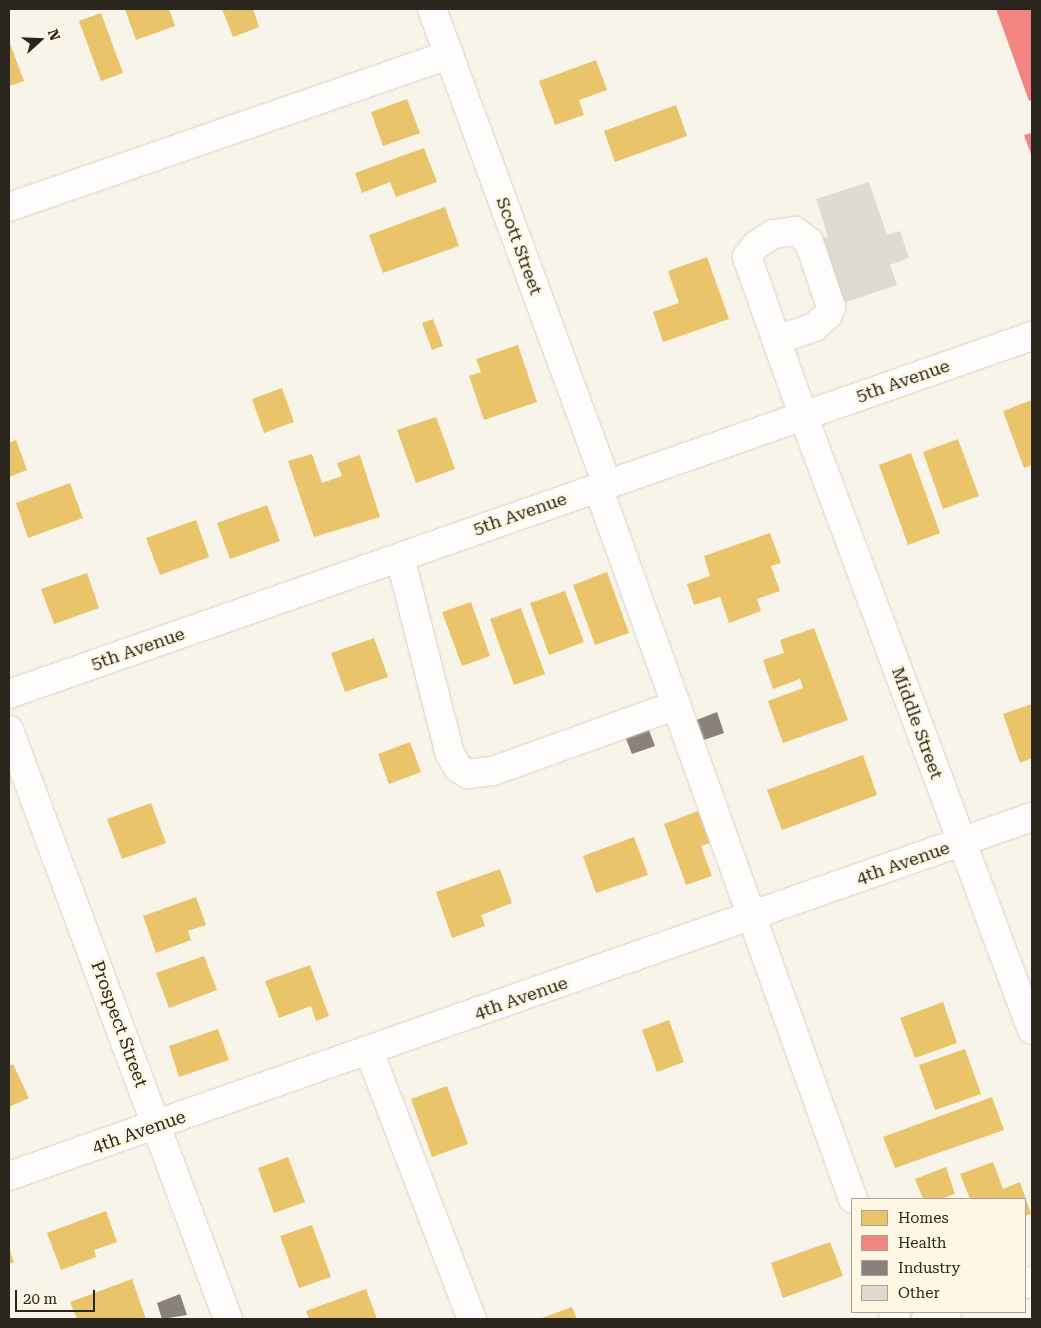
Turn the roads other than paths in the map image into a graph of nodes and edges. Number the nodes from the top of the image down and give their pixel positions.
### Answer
1 (432, 9) edge
2 (449, 54) junction
3 (9, 207) edge
4 (1032, 336) edge
5 (777, 340) dead end
6 (803, 415) junction
7 (602, 485) junction
8 (400, 557) junction
9 (9, 694) edge
10 (676, 705) junction
11 (9, 730) edge
12 (1032, 817) edge
13 (961, 842) junction
14 (752, 916) junction
15 (1032, 1030) edge
16 (369, 1051) junction
17 (157, 1126) junction
18 (9, 1176) edge
19 (853, 1198) edge
20 (944, 1313) edge
21 (228, 1319) edge
22 (472, 1319) edge
23 (926, 1319) edge

1 - 2 street, Scott Street
2 - 3 street
2 - 7 street, Scott Street
4 - 6 street, 5th Avenue
5 - 6 street, Middle Street
6 - 7 street, 5th Avenue
6 - 13 street, Middle Street
7 - 8 street, 5th Avenue
7 - 10 street, Scott Street
8 - 9 street, 5th Avenue
8 - 10 street
10 - 14 street, Scott Street
11 - 17 street, Prospect Street
12 - 13 street, 4th Avenue
13 - 14 street, 4th Avenue
13 - 15 street, Middle Street
14 - 16 street, 4th Avenue
14 - 19 street, Scott Street
16 - 17 street, 4th Avenue
16 - 22 street
17 - 18 street, 4th Avenue
17 - 21 street, Prospect Street
20 - 23 street

